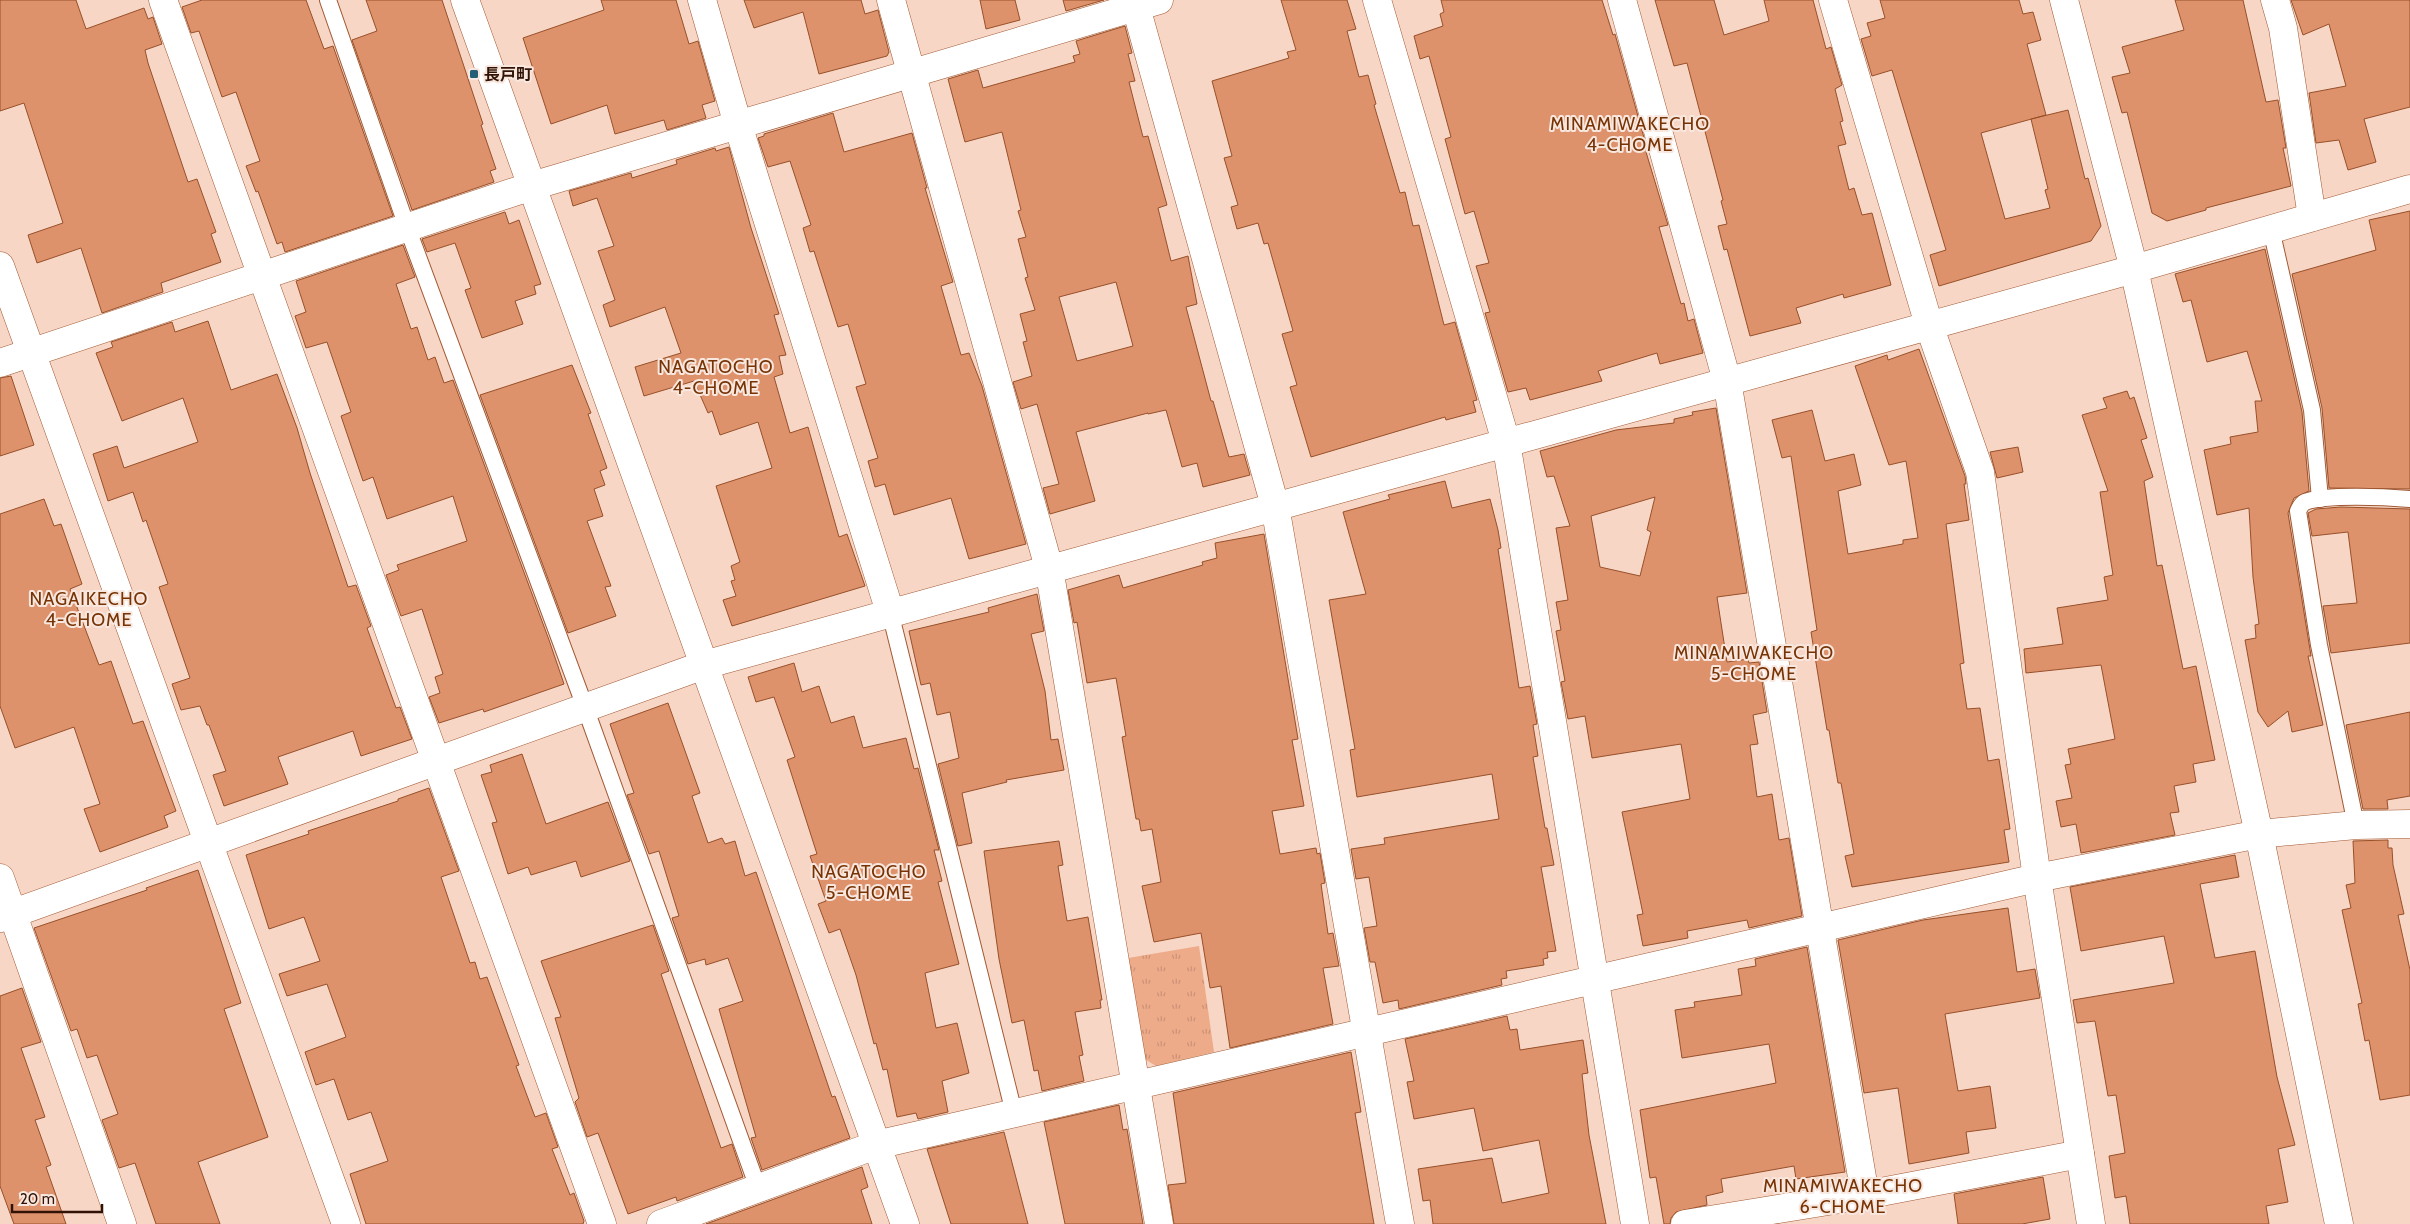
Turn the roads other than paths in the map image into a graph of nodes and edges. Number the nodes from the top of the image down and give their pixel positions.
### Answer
1 (163, 0) edge
2 (328, 0) edge
3 (465, 0) edge
4 (702, 0) edge
5 (891, 0) edge
6 (1377, 0) edge
7 (1622, 0) edge
8 (1833, 0) edge
9 (2064, 0) edge
10 (2275, 0) edge
11 (1143, 2) edge
12 (912, 73) junction
13 (738, 125) junction
14 (532, 186) junction
15 (2410, 189) edge
16 (2312, 217) junction
17 (407, 227) junction
18 (2271, 229) junction
19 (0, 266) edge
20 (2134, 269) junction
21 (262, 275) junction
22 (1929, 325) junction
23 (32, 352) junction
24 (0, 363) edge
25 (1727, 381) junction
26 (1506, 442) junction
27 (2410, 498) edge
28 (2320, 499) junction
29 (1275, 506) junction
30 (1049, 568) junction
31 (890, 612) junction
32 (704, 665) junction
33 (585, 707) junction
34 (436, 760) junction
35 (2410, 824) edge
36 (2356, 825) junction
37 (2259, 834) junction
38 (208, 842) junction
39 (0, 878) edge
40 (2037, 878) junction
41 (6, 916) edge
42 (1821, 928) junction
43 (1595, 979) junction
44 (1367, 1032) junction
45 (1137, 1085) junction
46 (1014, 1113) junction
47 (876, 1145) junction
48 (2080, 1154) junction
49 (758, 1188) junction
50 (1865, 1195) junction
51 (122, 1224) edge
52 (346, 1224) edge
53 (602, 1224) edge
54 (660, 1224) edge
55 (905, 1224) edge
56 (1159, 1224) edge
57 (1400, 1224) edge
58 (1635, 1224) edge
59 (1685, 1224) edge
60 (2091, 1224) edge
61 (2339, 1224) edge

1 - 21 street
2 - 17 lane
3 - 14 street
4 - 13 street
5 - 12 street
6 - 26 street
7 - 25 street
8 - 22 street
9 - 20 street
10 - 16 street
11 - 12 street
11 - 29 street
12 - 13 street
12 - 30 street
13 - 14 street
13 - 31 street
14 - 17 street
14 - 32 street
15 - 16 street
16 - 18 street
17 - 21 street
17 - 33 lane
18 - 20 street
18 - 28 lane
19 - 23 street
20 - 22 street
20 - 37 street
21 - 23 street
21 - 34 street
22 - 25 street
22 - 40 street
23 - 24 street
23 - 38 street
25 - 26 street
25 - 42 street
26 - 29 street
26 - 43 street
27 - 28 lane
28 - 36 lane
29 - 30 street
29 - 44 street
30 - 31 street
30 - 45 street
31 - 32 street
31 - 46 lane
32 - 33 street
32 - 47 street
33 - 34 street
33 - 49 lane
34 - 38 street
34 - 53 street
35 - 36 street
36 - 37 street
37 - 40 street
37 - 61 street
38 - 41 street
38 - 52 street
39 - 41 street
40 - 42 street
40 - 48 street
41 - 51 street
42 - 43 street
42 - 50 street
43 - 44 street
43 - 58 street
44 - 45 street
44 - 57 street
45 - 46 street
45 - 56 street
46 - 47 street
47 - 49 street
47 - 55 street
48 - 50 street
48 - 60 street
49 - 54 street
50 - 59 street

